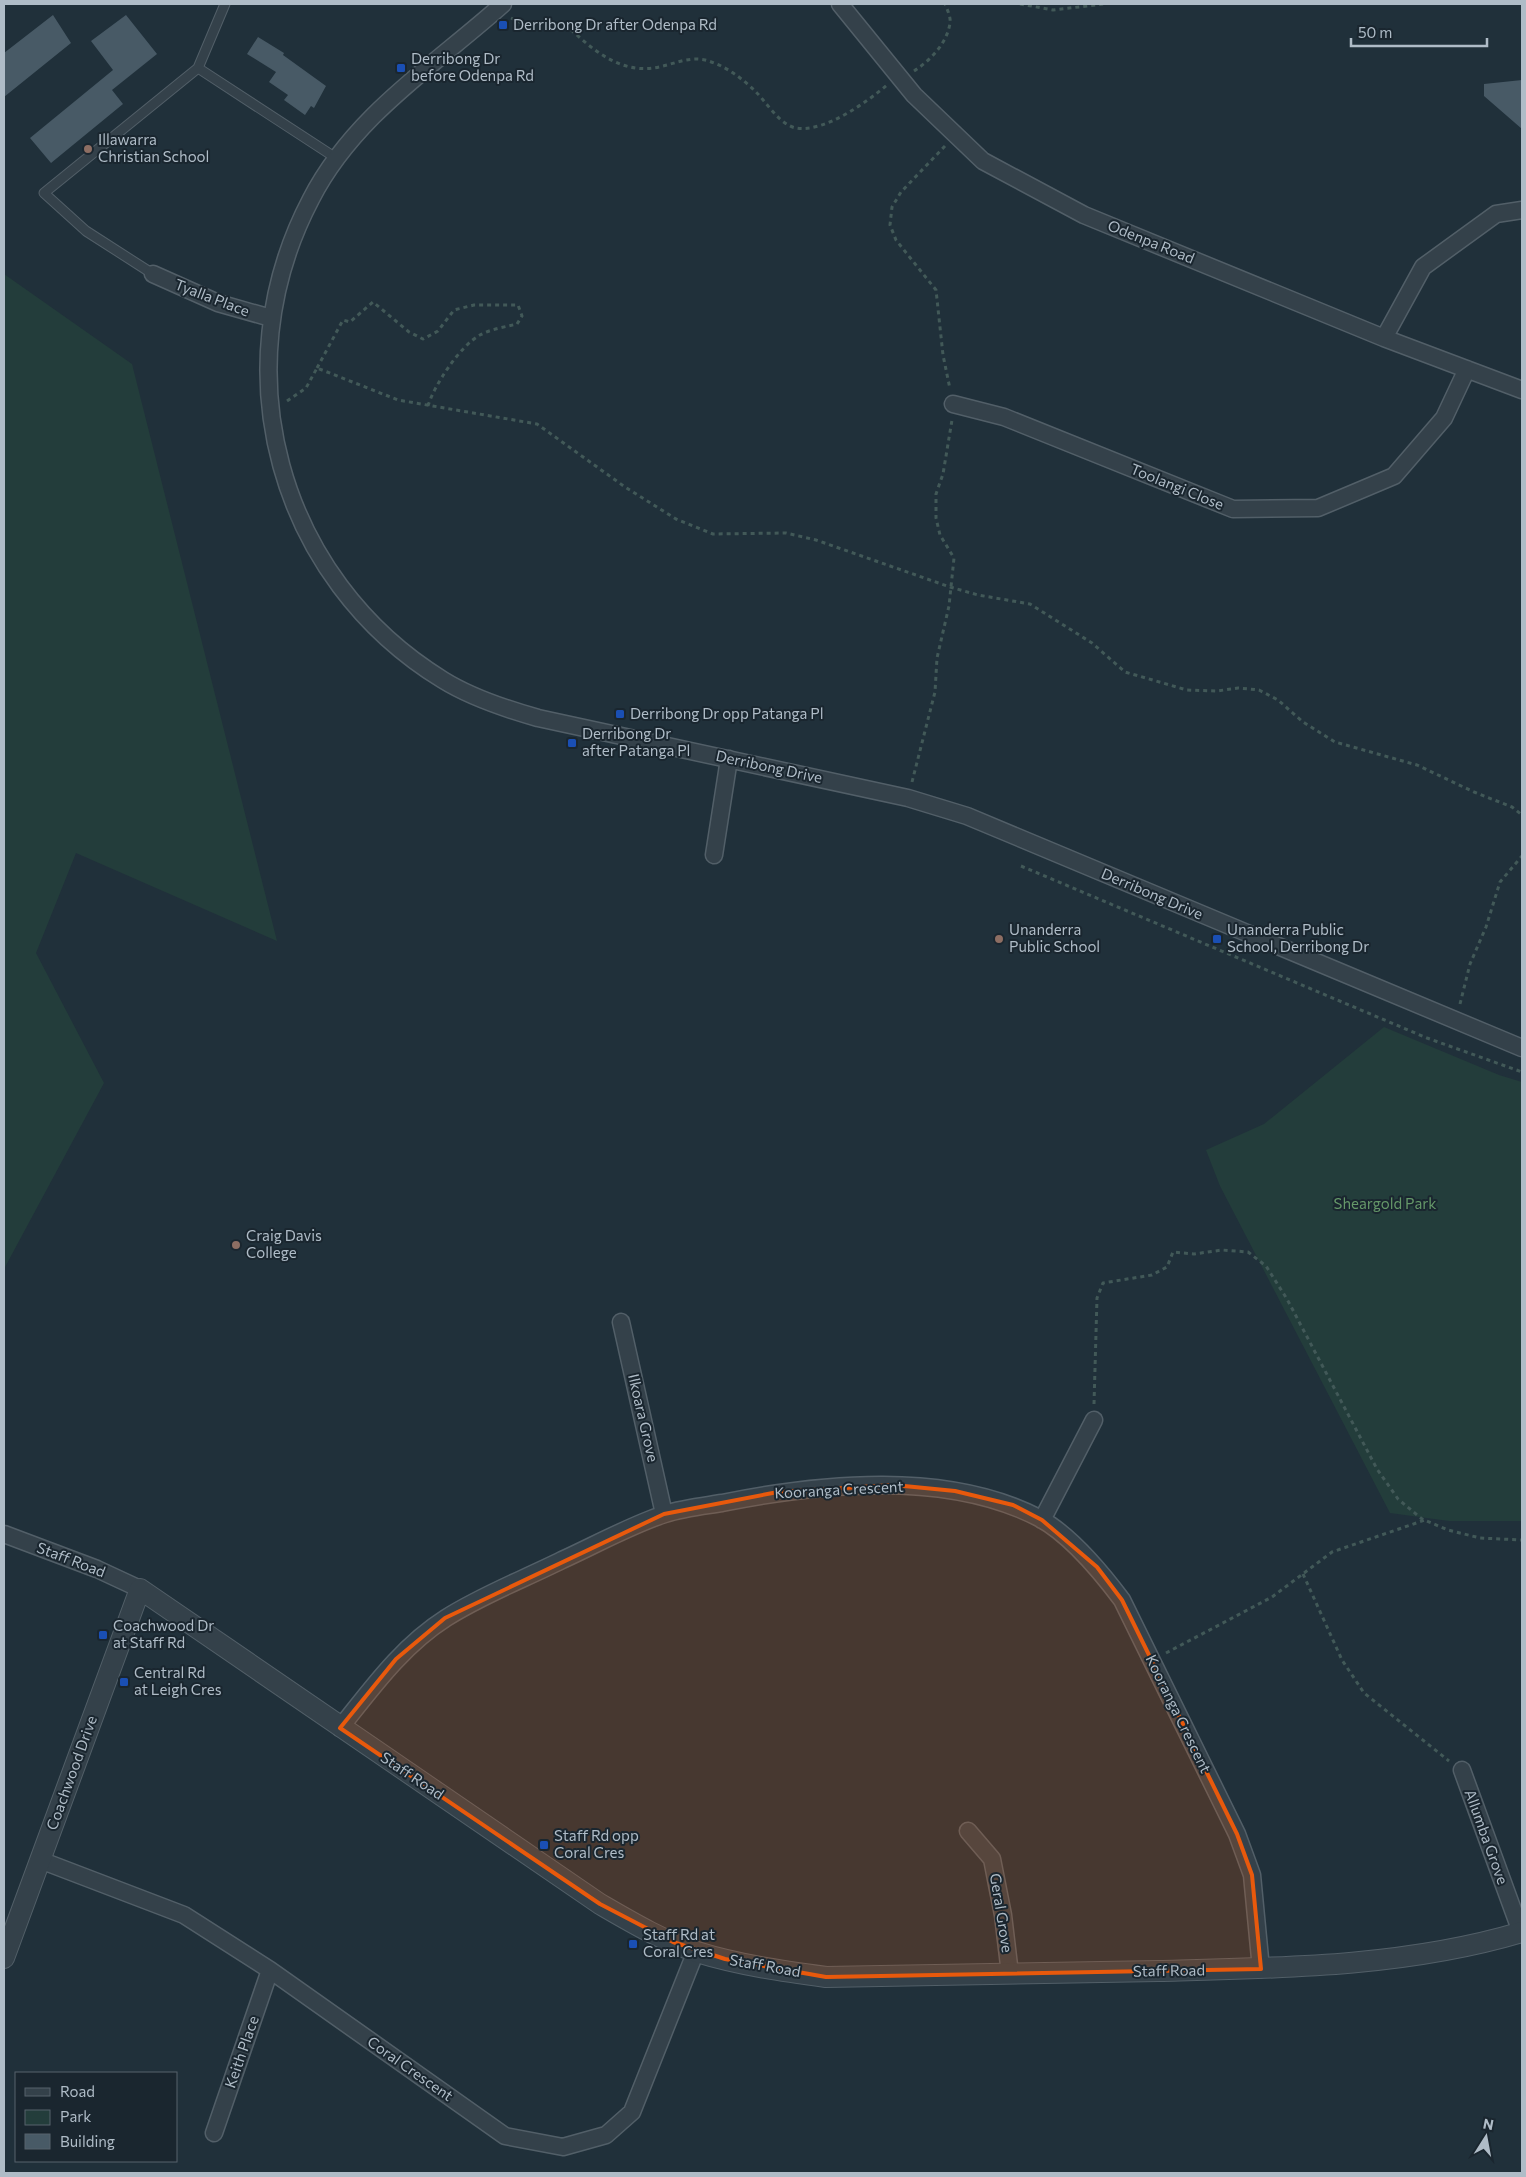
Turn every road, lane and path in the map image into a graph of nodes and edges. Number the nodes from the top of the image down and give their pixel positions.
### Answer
1 (224, 4) edge
2 (840, 4) edge
3 (945, 4) edge
4 (1020, 4) edge
5 (1104, 4) edge
6 (501, 6) edge
7 (198, 68) junction
8 (899, 76) junction
9 (956, 135) junction
10 (336, 158) junction
11 (1522, 210) edge
12 (153, 274) joint
13 (271, 318) junction
14 (1384, 338) junction
15 (317, 368) junction
16 (1467, 369) junction
17 (1522, 390) edge
18 (269, 404) junction
19 (953, 404) junction
20 (428, 406) junction
21 (950, 587) junction
22 (729, 759) junction
23 (908, 798) junction
24 (1522, 815) edge
25 (714, 855) dead end
26 (1522, 856) edge
27 (1021, 866) dead end
28 (1456, 1022) junction
29 (1522, 1048) edge
30 (1522, 1072) edge
31 (621, 1322) dead end
32 (1094, 1420) joint
33 (664, 1514) junction
34 (1042, 1520) junction
35 (1425, 1520) junction
36 (4, 1534) edge
37 (1522, 1540) edge
38 (1303, 1574) junction
39 (140, 1589) junction
40 (1152, 1661) junction
41 (340, 1728) junction
42 (1462, 1770) joint
43 (968, 1831) dead end
44 (40, 1860) junction
45 (1522, 1932) edge
46 (696, 1951) junction
47 (4, 1958) edge
48 (1261, 1969) junction
49 (270, 1970) junction
50 (1010, 1974) junction
51 (214, 2134) dead end

1 - 7 lane
2 - 8 street, Odenpa Road
3 - 8 path
4 - 5 path
6 - 8 path
6 - 10 street, Derribong Drive
7 - 10 lane
7 - 12 lane
8 - 9 street, Odenpa Road
9 - 14 street, Odenpa Road
9 - 19 path
10 - 13 street, Derribong Drive
11 - 14 street
12 - 13 street, Tyalla Place
13 - 18 street, Derribong Drive
14 - 16 street, Odenpa Road
15 - 18 path
15 - 20 path
15 - 20 path
16 - 17 street, Odenpa Road
16 - 19 street, Toolangi Close
18 - 22 street, Derribong Drive
19 - 21 path
20 - 21 path
21 - 23 path
21 - 24 path
22 - 23 street, Derribong Drive
22 - 25 street
23 - 28 street, Derribong Drive
26 - 28 path
27 - 30 path
28 - 29 street, Derribong Drive
31 - 33 street, Ilkoara Grove
32 - 34 street
32 - 35 path
33 - 34 street, Kooranga Crescent
33 - 41 street, Kooranga Crescent
34 - 40 street, Kooranga Crescent
35 - 37 path
35 - 38 path
36 - 39 street, Staff Road
38 - 40 path
38 - 42 path
39 - 41 street, Staff Road
39 - 44 street, Coachwood Drive
40 - 48 street, Kooranga Crescent
41 - 46 street, Staff Road
42 - 45 street, Allumba Grove
43 - 50 street, Geral Grove
44 - 47 street, Coachwood Drive
44 - 49 street, Coral Crescent
45 - 48 street, Staff Road
46 - 49 street, Coral Crescent
46 - 50 street, Staff Road
48 - 50 street, Staff Road
49 - 51 street, Keith Place

